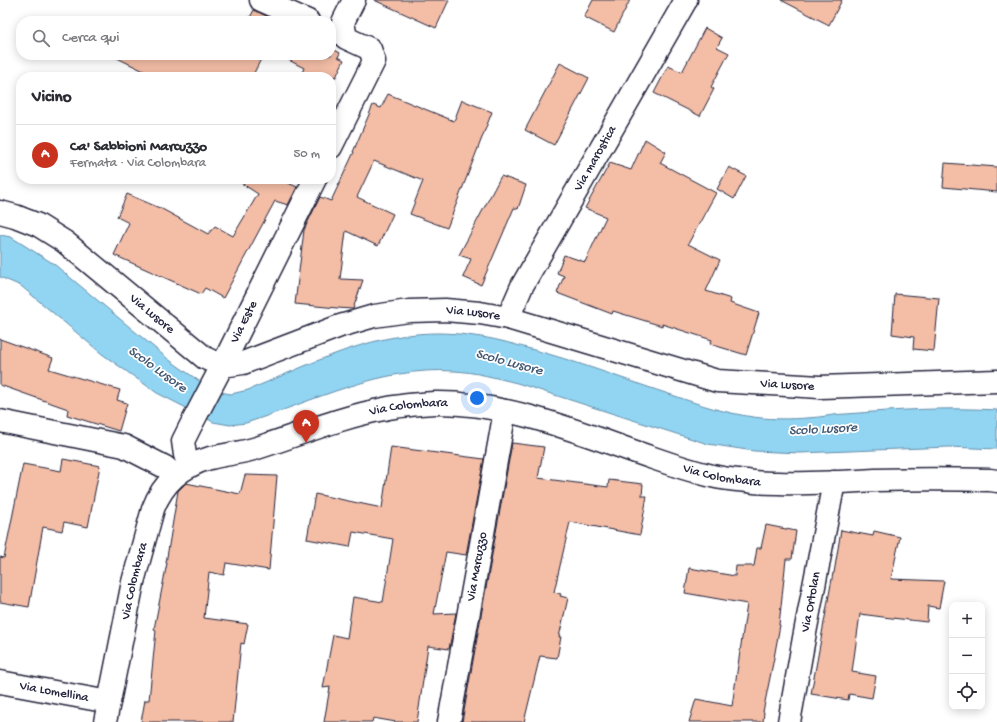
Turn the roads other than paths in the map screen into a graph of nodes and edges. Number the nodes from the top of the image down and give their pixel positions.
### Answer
1 (261, 0) edge
2 (354, 0) edge
3 (686, 0) edge
4 (297, 16) edge
5 (339, 35) edge
6 (336, 137) edge
7 (313, 184) edge
8 (0, 212) edge
9 (508, 318) junction
10 (219, 372) junction
11 (997, 381) edge
12 (505, 411) junction
13 (0, 421) edge
14 (183, 470) junction
15 (997, 481) edge
16 (834, 482) junction
17 (0, 682) edge
18 (107, 712) edge
19 (449, 722) edge
20 (789, 722) edge

1 - 4 street
2 - 5 street
3 - 9 street, Via marostica
5 - 6 street
7 - 10 street, Via Este
8 - 10 street, Via Lusore
9 - 10 street, Via Lusore
9 - 11 street, Via Lusore
10 - 14 street, Via Este
12 - 14 street, Via Colombara
12 - 16 street, Via Colombara
12 - 19 street, Via Marcuzzo
13 - 14 street
14 - 18 street, Via Colombara
15 - 16 street, Via Colombara
16 - 20 street, Via Ortolan
17 - 18 street, Via Lomellina

